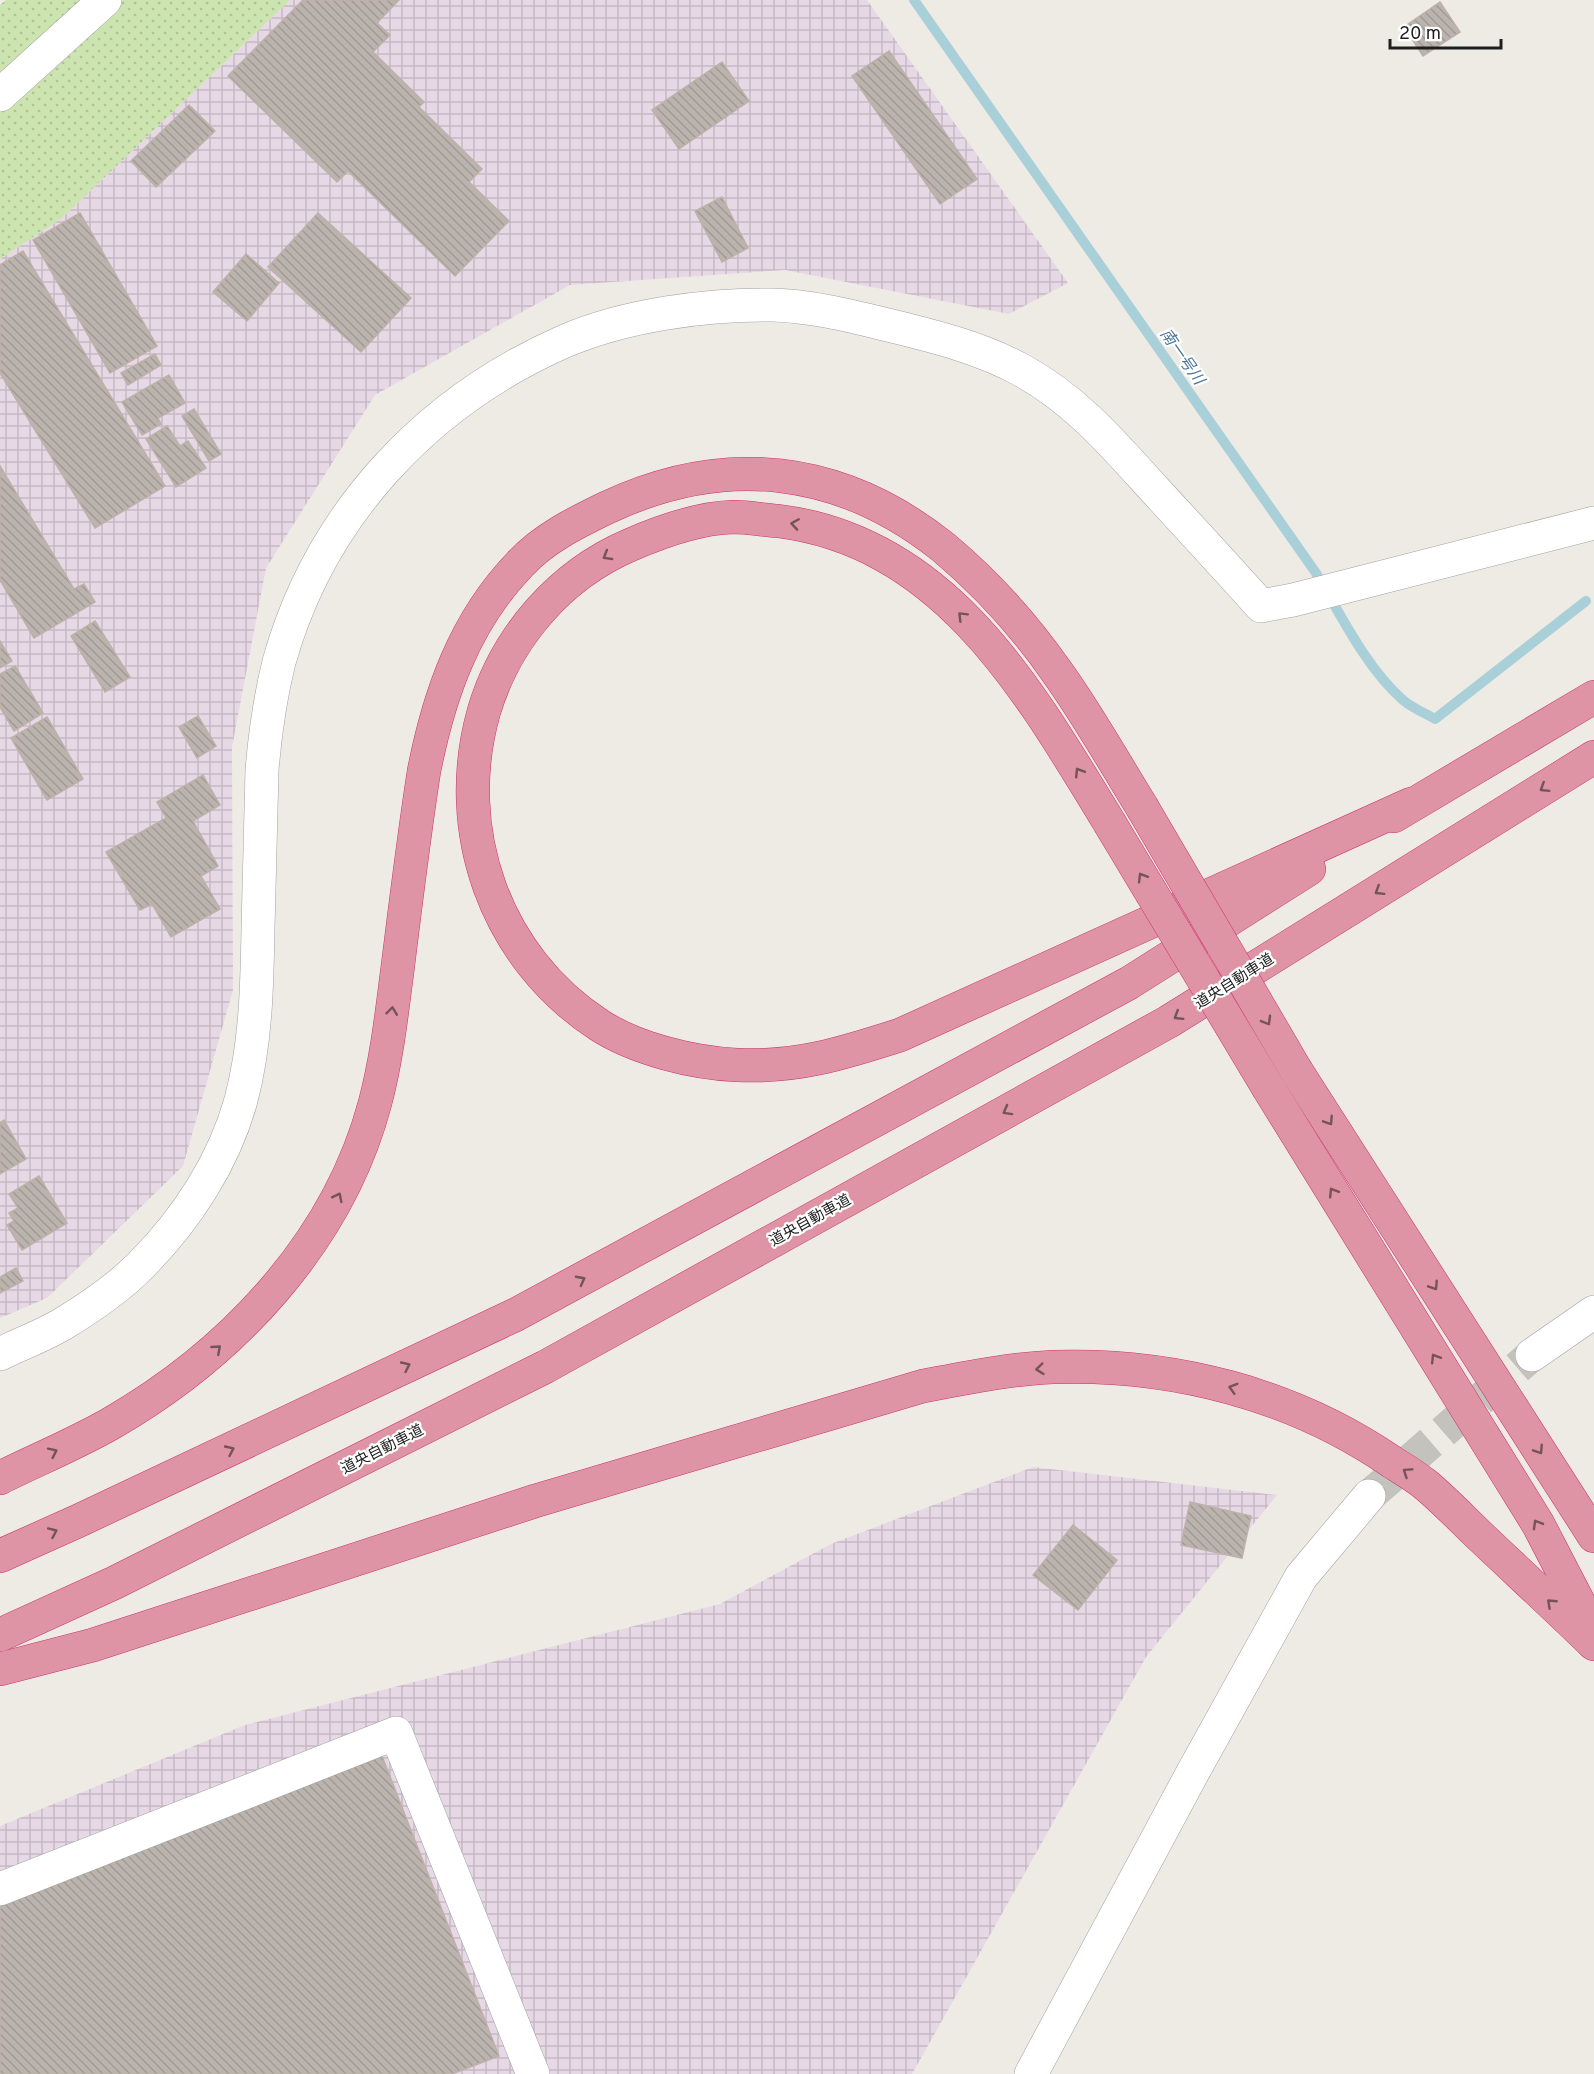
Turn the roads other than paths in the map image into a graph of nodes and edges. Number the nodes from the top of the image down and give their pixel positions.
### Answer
1 (105, 0) edge
2 (0, 95) edge
3 (1594, 523) edge
4 (1594, 697) edge
5 (1594, 757) edge
6 (1411, 804) junction
7 (1594, 1312) edge
8 (0, 1354) edge
9 (1532, 1355) tunnel mouth
10 (0, 1478) edge
11 (1369, 1496) tunnel mouth
12 (1594, 1536) edge
13 (0, 1556) edge
14 (1594, 1632) edge
15 (0, 1635) edge
16 (1594, 1644) edge
17 (0, 1670) edge
18 (0, 1889) edge
19 (533, 2074) edge
20 (1031, 2074) edge

1 - 2 street
3 - 8 street
4 - 6 highway
5 -> 15 highway, 道央自動車道
13 -> 6 highway
14 -> 6 highway, bridge
7 - 9 street
10 -> 12 highway, bridge
11 - 20 street
16 -> 17 highway
18 - 19 street

